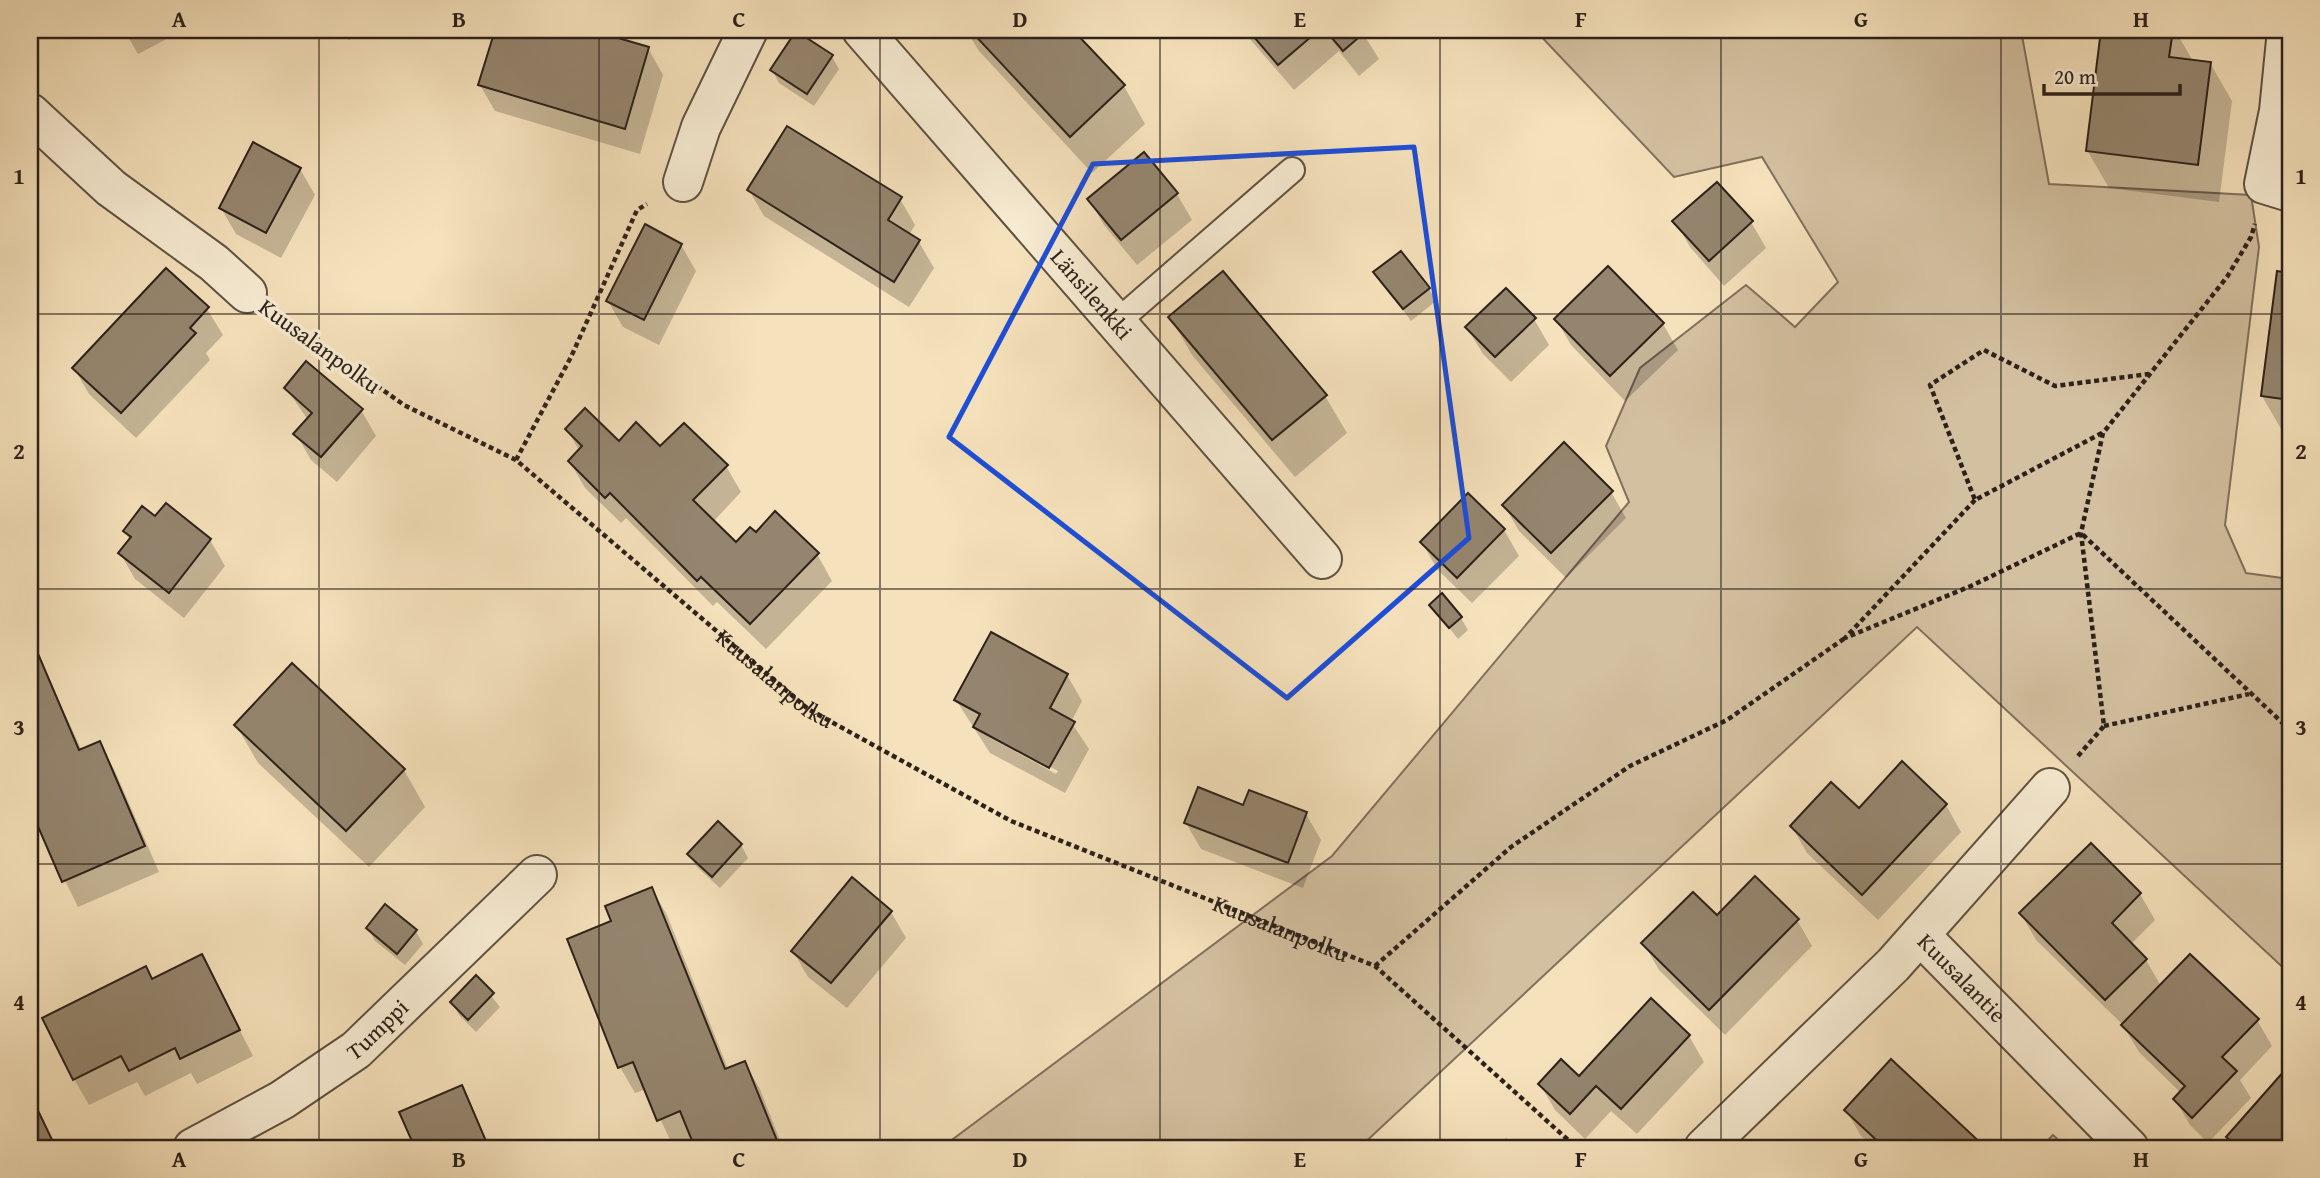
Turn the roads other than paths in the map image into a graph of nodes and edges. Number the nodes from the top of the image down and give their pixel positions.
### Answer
1 (748, 30) edge
2 (862, 30) edge
3 (2287, 30) edge
4 (30, 113) edge
5 (1292, 170) dead end
6 (683, 182) road end
7 (2277, 188) edge
8 (247, 293) road end
9 (1116, 322) junction
10 (1322, 559) dead end
11 (2050, 788) road end
12 (537, 875) dead end
13 (1920, 935) junction
14 (193, 1148) edge
15 (1704, 1148) edge
16 (2129, 1148) edge

1 - 6 street
2 - 9 street, Länsilenkki
3 - 7 street
4 - 8 street, Kuusalanpolku
5 - 9 lane
9 - 10 street, Länsilenkki
11 - 13 street
12 - 14 street, Tumppi
13 - 15 street, Kuusalantie
13 - 16 street, Kuusalantie

